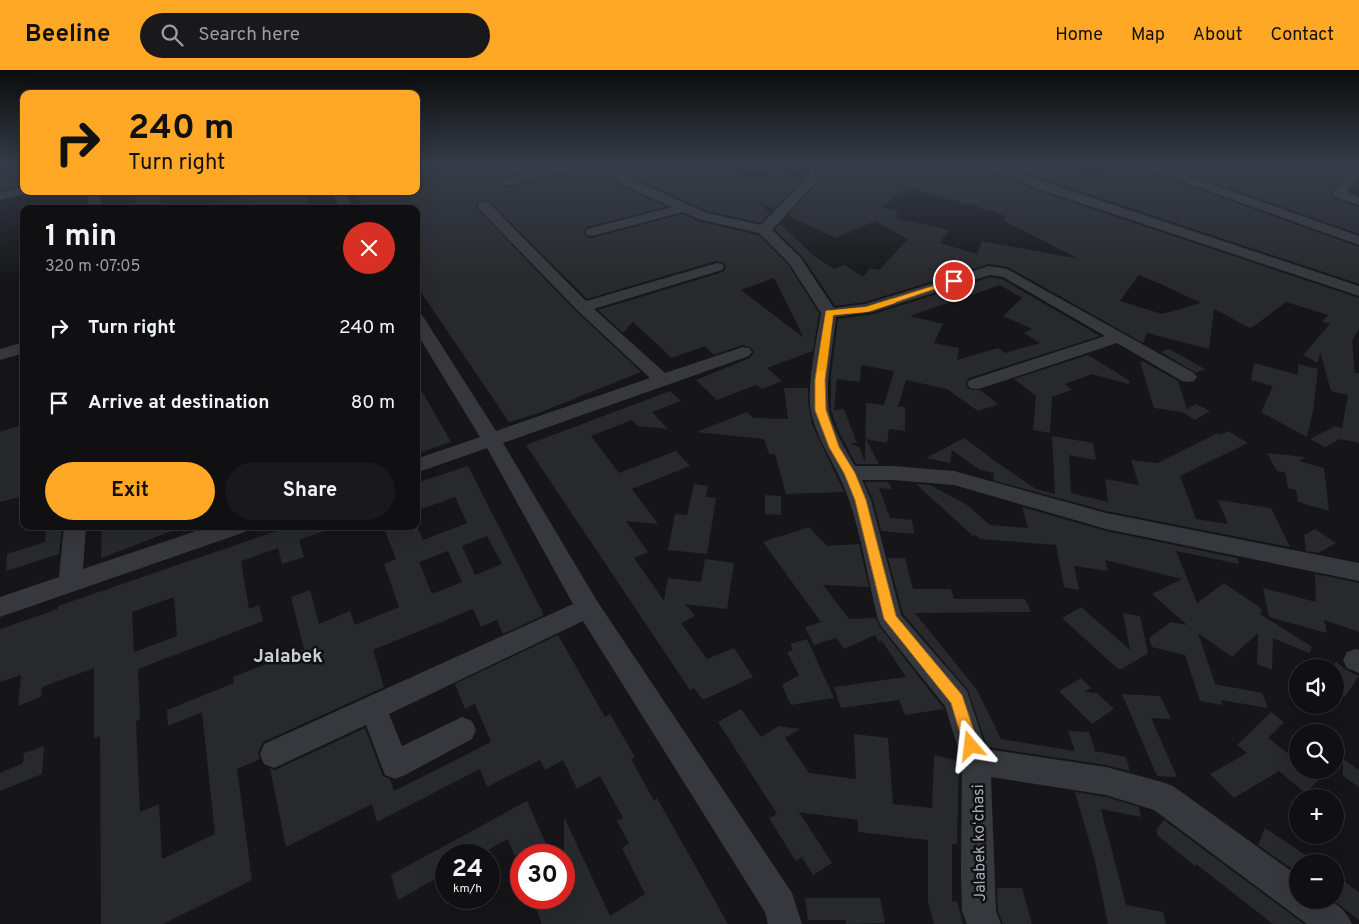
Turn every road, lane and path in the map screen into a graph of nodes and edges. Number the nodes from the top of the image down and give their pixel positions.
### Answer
1 (677, 205) edge
2 (788, 205) edge
3 (1100, 205) edge
4 (1258, 205) edge
5 (484, 206) dead end
6 (684, 208) junction
7 (764, 230) junction
8 (592, 232) dead end
9 (1359, 241) edge
10 (717, 267) dead end
11 (1359, 291) edge
12 (582, 307) junction
13 (829, 313) junction
14 (420, 324) edge
15 (1120, 337) junction
16 (20, 348) edge
17 (743, 352) dead end
18 (0, 355) edge
19 (1188, 377) dead end
20 (661, 379) junction
21 (976, 384) dead end
22 (492, 440) junction
23 (420, 465) edge
24 (849, 473) junction
25 (74, 530) edge
26 (225, 530) edge
27 (1359, 572) edge
28 (70, 583) junction
29 (0, 608) edge
30 (588, 608) junction
31 (373, 707) junction
32 (462, 730) dead end
33 (274, 754) dead end
34 (976, 761) junction
35 (1289, 889) edge
36 (1314, 909) edge
37 (784, 924) edge
38 (984, 924) edge
39 (1335, 924) edge

1 - 6 street
2 - 7 street
3 - 11 street
4 - 9 street
5 - 12 street
6 - 7 street
6 - 8 street
7 - 13 street
10 - 12 street
12 - 20 street
13 - 15 street
13 - 24 street, Jalabek koʻchasi
14 - 22 street
15 - 19 street
15 - 21 street
16 - 18 street
17 - 20 street
20 - 22 street
22 - 23 street
22 - 30 street
24 - 27 street
24 - 34 street, Jalabek koʻchasi
25 - 28 street
26 - 28 street
28 - 29 street
30 - 31 street
30 - 37 street
31 - 32 street
31 - 33 street
34 - 35 street
34 - 38 street, Jalabek koʻchasi
36 - 39 street

